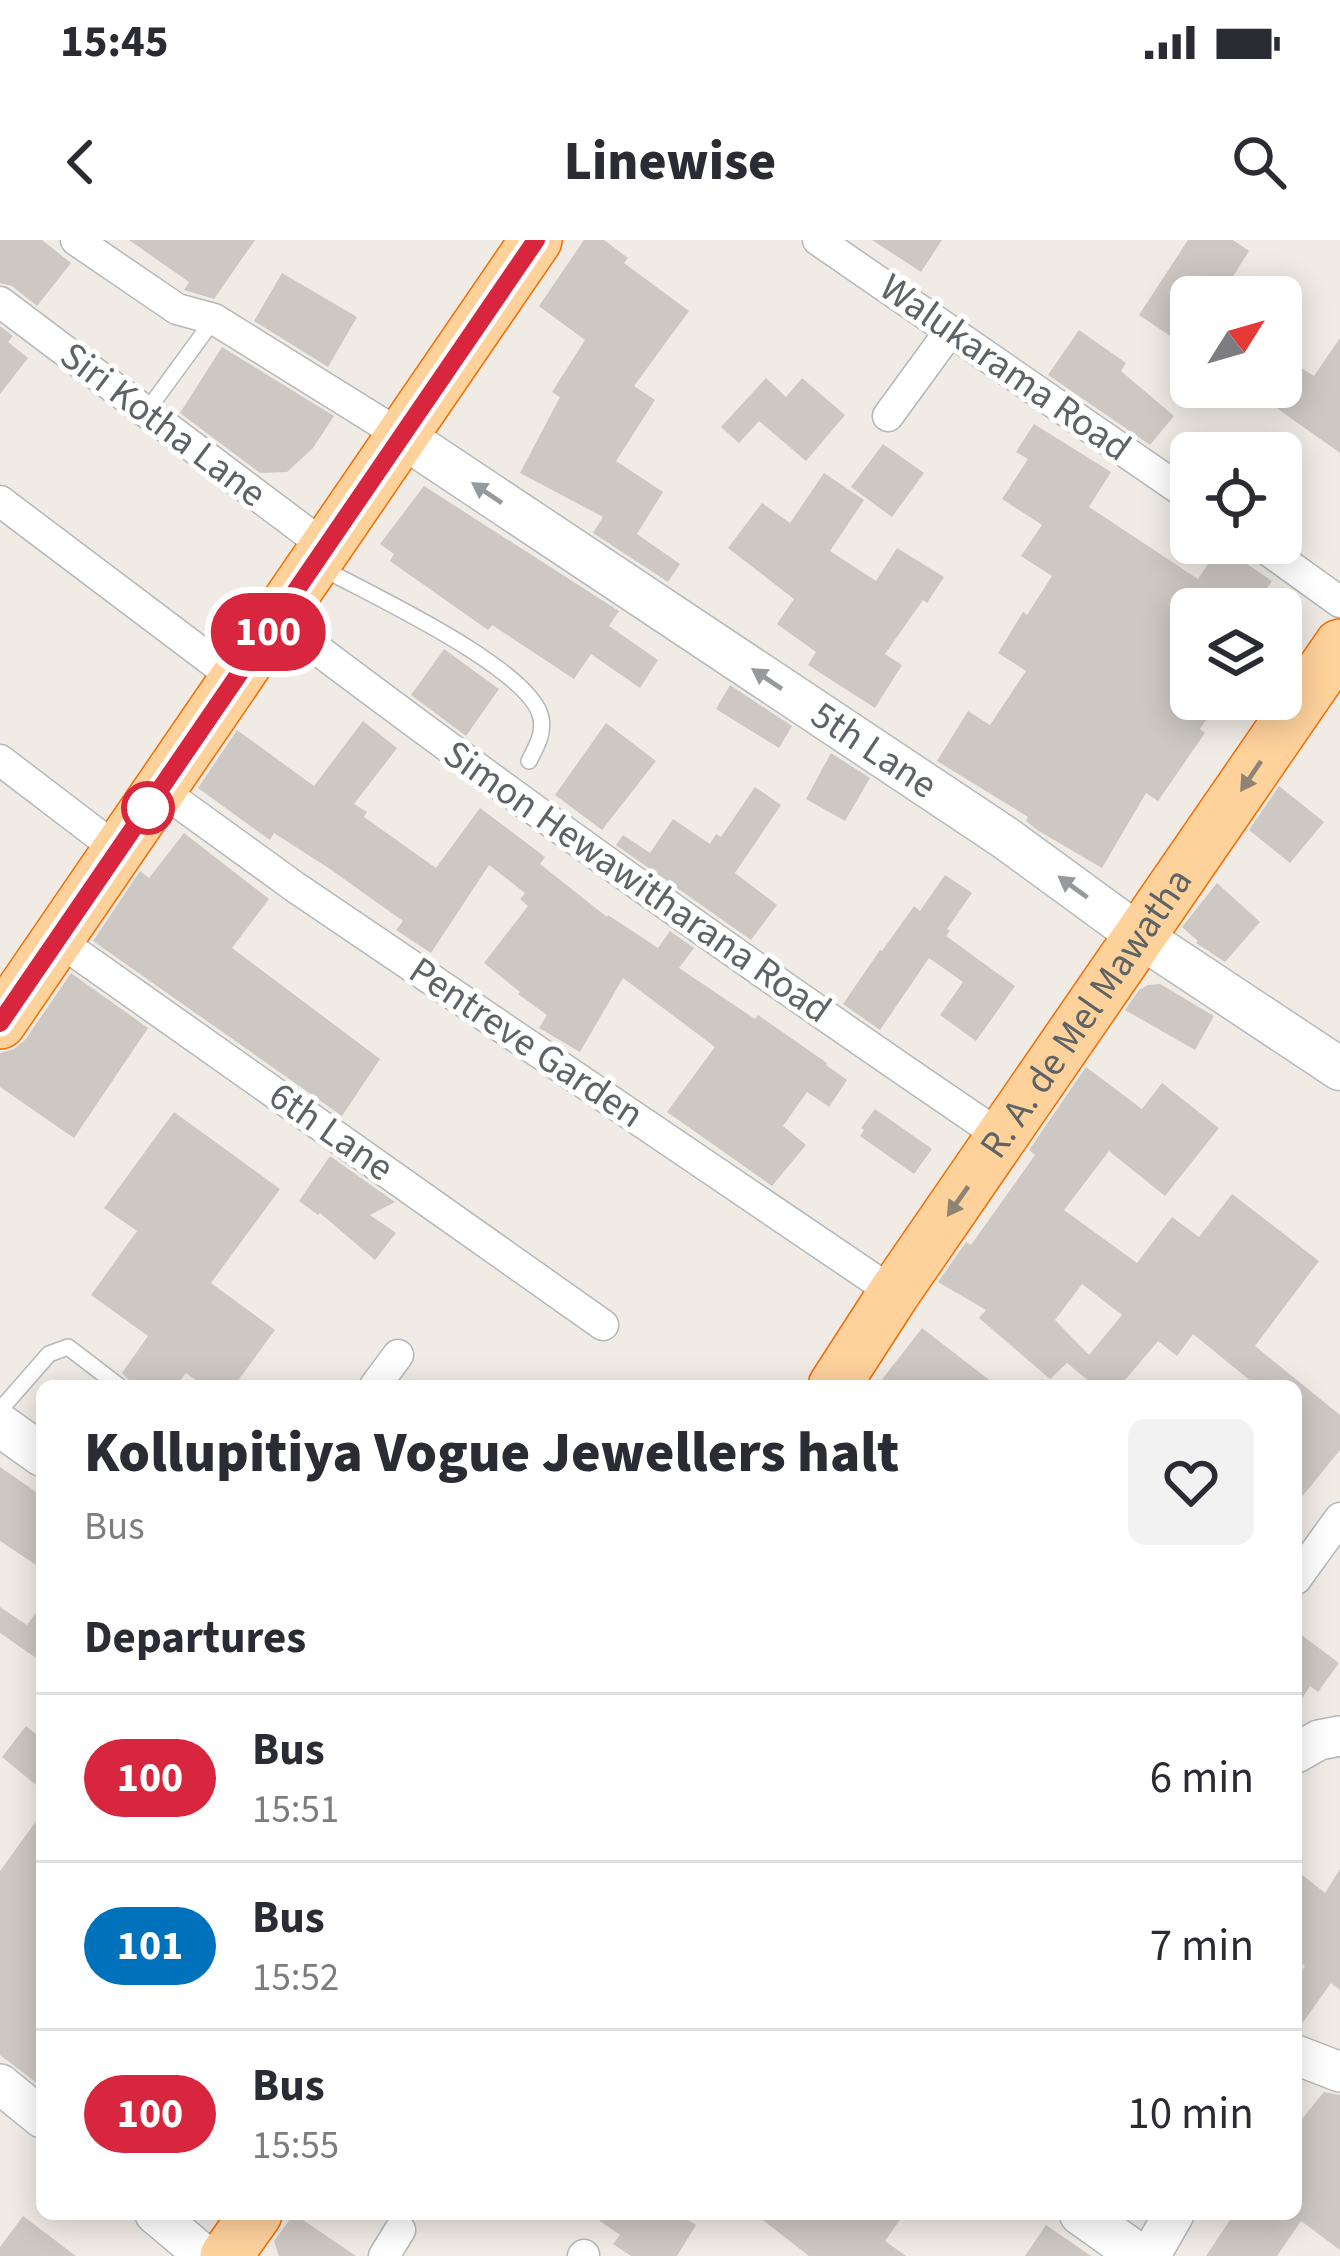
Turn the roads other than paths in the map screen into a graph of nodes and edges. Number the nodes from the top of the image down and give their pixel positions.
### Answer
1 (76, 240) edge
2 (536, 240) edge
3 (818, 240) edge
4 (0, 302) edge
5 (214, 319) junction
6 (950, 331) junction
7 (146, 412) junction
8 (888, 416) dead end
9 (402, 436) junction
10 (1170, 482) edge
11 (0, 501) edge
12 (320, 556) junction
13 (1287, 564) edge
14 (1340, 602) edge
15 (278, 619) junction
16 (1340, 645) edge
17 (236, 680) junction
18 (0, 760) edge
19 (529, 761) dead end
20 (161, 790) junction
21 (118, 850) junction
22 (1141, 937) junction
23 (58, 940) junction
24 (2, 1017) edge
25 (1338, 1064) edge
26 (1002, 1137) junction
27 (895, 1293) junction
28 (603, 1325) dead end
29 (398, 1355) dead end
30 (110, 1380) edge
31 (379, 1380) edge
32 (839, 1380) edge
33 (0, 1410) edge
34 (0, 1425) edge
35 (36, 1451) edge
36 (1340, 1518) edge
37 (1302, 1571) edge
38 (1340, 1736) edge
39 (1302, 1750) edge
40 (1302, 2056) edge
41 (1340, 2072) edge
42 (0, 2084) edge
43 (36, 2113) edge
44 (162, 2220) edge
45 (1089, 2220) edge
46 (1171, 2220) edge
47 (205, 2256) edge
48 (1140, 2256) edge
49 (1150, 2256) edge

1 - 5 street
2 - 9 highway
3 - 6 street, Walukarama Road
4 - 7 street, Siri Kotha Lane
5 - 7 lane
5 - 9 street
6 - 8 street
6 - 10 street, Walukarama Road
7 - 12 street, Siri Kotha Lane
9 - 12 highway
22 -> 9 main road, 5th Lane
11 - 17 street
12 - 15 highway
12 - 19 lane
13 - 14 street
15 - 17 highway
15 - 26 street, Simon Hewawitharana Road
16 -> 22 highway, R. A. de Mel Mawatha
17 - 20 highway
18 - 21 street
20 - 21 highway
20 - 27 street, Pentreve Garden
21 - 23 highway
22 - 25 main road, 5th Lane
22 - 26 highway, R. A. de Mel Mawatha
23 - 24 highway
23 - 28 street, 6th Lane
26 -> 27 highway, R. A. de Mel Mawatha
27 - 32 highway, R. A. de Mel Mawatha
29 - 31 street
30 - 33 lane
34 - 35 main road
36 - 37 street
38 - 39 street
40 - 41 street
42 - 43 street
44 - 47 street
45 - 48 main road
46 - 49 street

